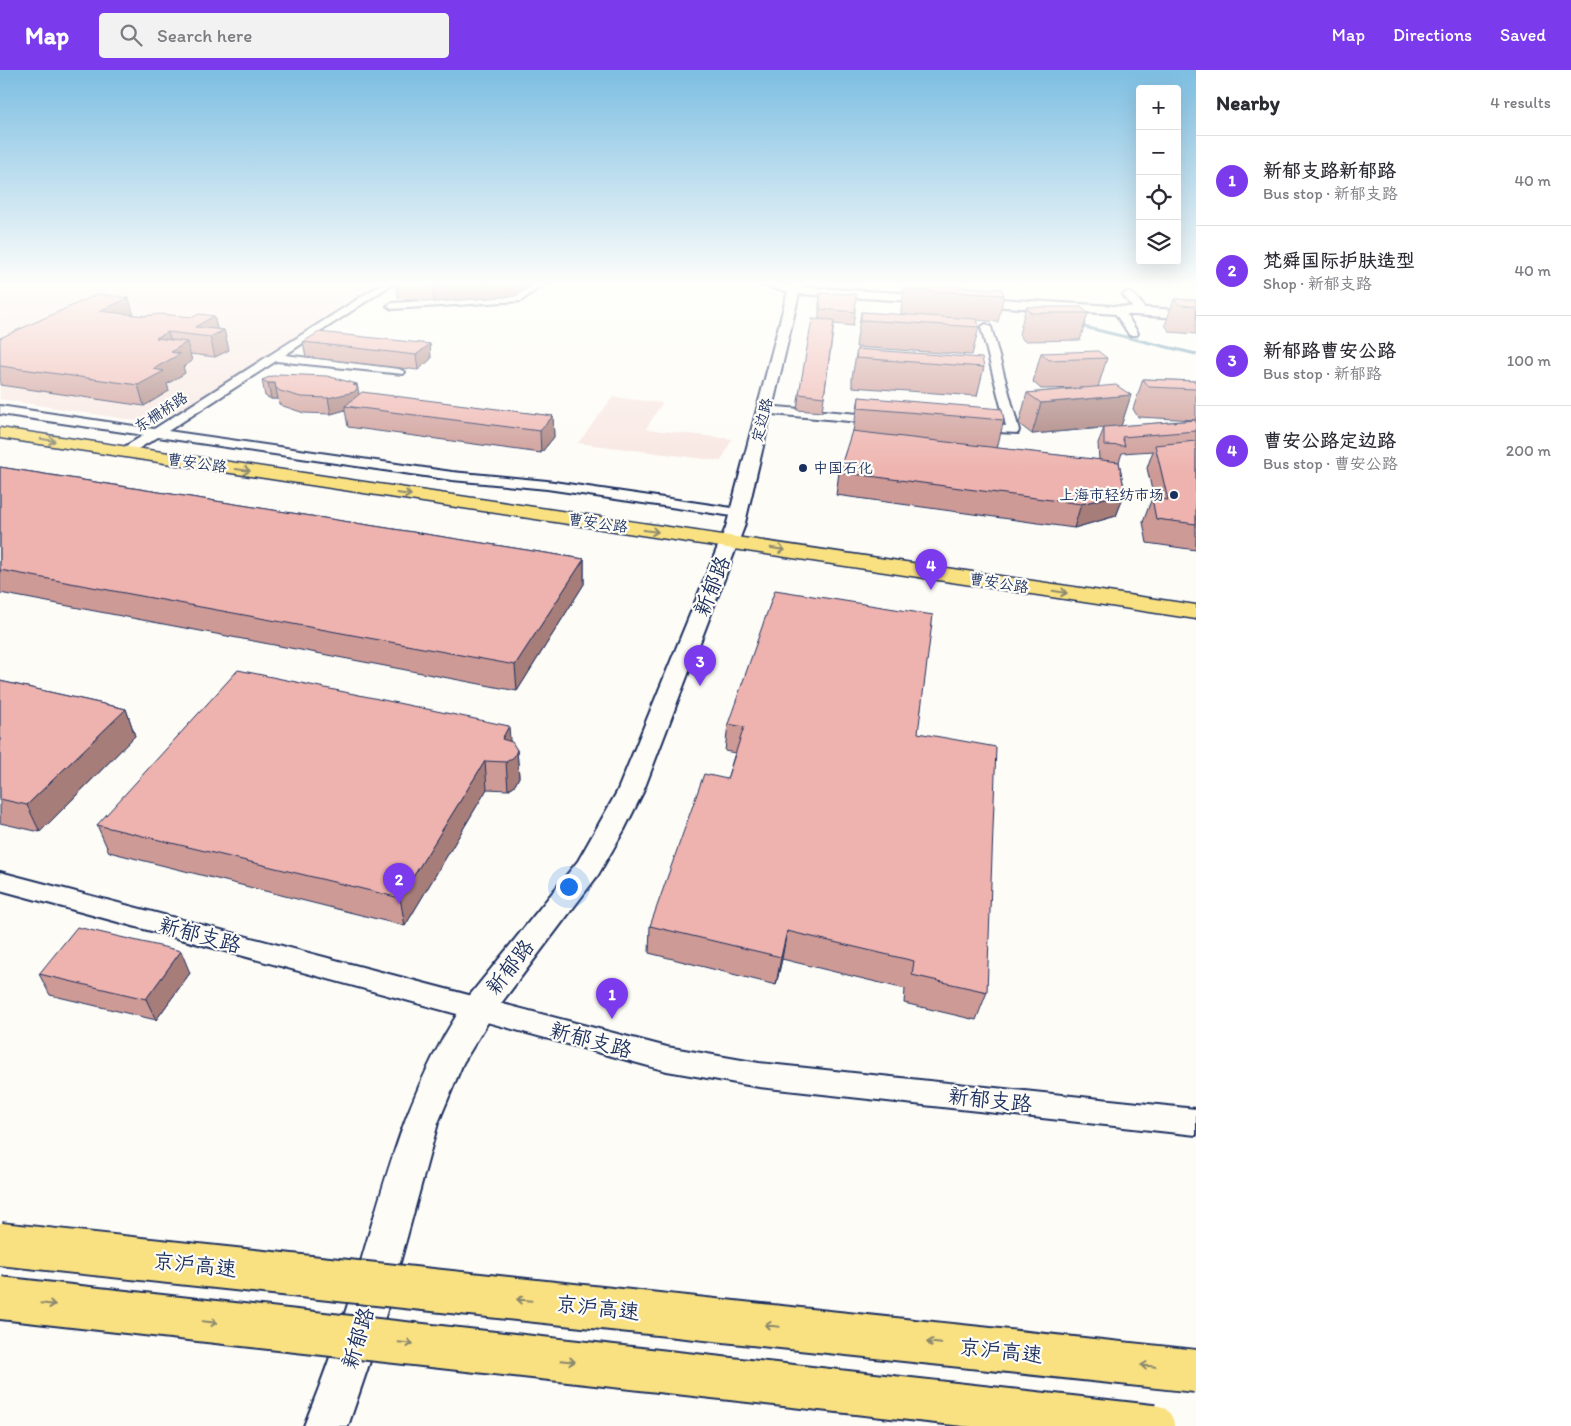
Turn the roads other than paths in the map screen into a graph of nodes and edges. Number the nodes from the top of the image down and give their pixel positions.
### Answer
1 (291, 346) edge
2 (780, 346) edge
3 (991, 346) edge
4 (274, 357) junction
5 (399, 372) dead end
6 (0, 410) edge
7 (764, 410) junction
8 (0, 418) edge
9 (894, 421) edge
10 (963, 426) edge
11 (0, 432) edge
12 (152, 436) junction
13 (126, 452) junction
14 (734, 527) junction
15 (1196, 594) edge
16 (1196, 612) edge
17 (0, 881) edge
18 (477, 1009) junction
19 (1196, 1122) edge
20 (0, 1244) edge
21 (0, 1298) edge
22 (1196, 1371) edge
23 (326, 1426) edge
24 (1153, 1426) edge

1 - 4 street, 东栅桥路
2 - 7 street, 定边路
3 - 10 street
4 - 5 street
4 - 12 street, 东栅桥路
6 - 12 street
7 - 9 street
7 - 14 street, 定边路
8 - 12 highway, 曹安公路
11 -> 13 highway, 曹安公路
12 - 13 street, 东栅桥路
12 - 14 highway, 曹安公路
13 -> 14 highway, 曹安公路
14 - 15 highway, 曹安公路
14 -> 16 highway, 曹安公路
14 - 18 street, 新郁路
17 - 18 street, 新郁支路
18 - 19 street, 新郁支路
18 - 23 street, 新郁路
22 -> 20 highway, 京沪高速, bridge
21 -> 24 highway, bridge

